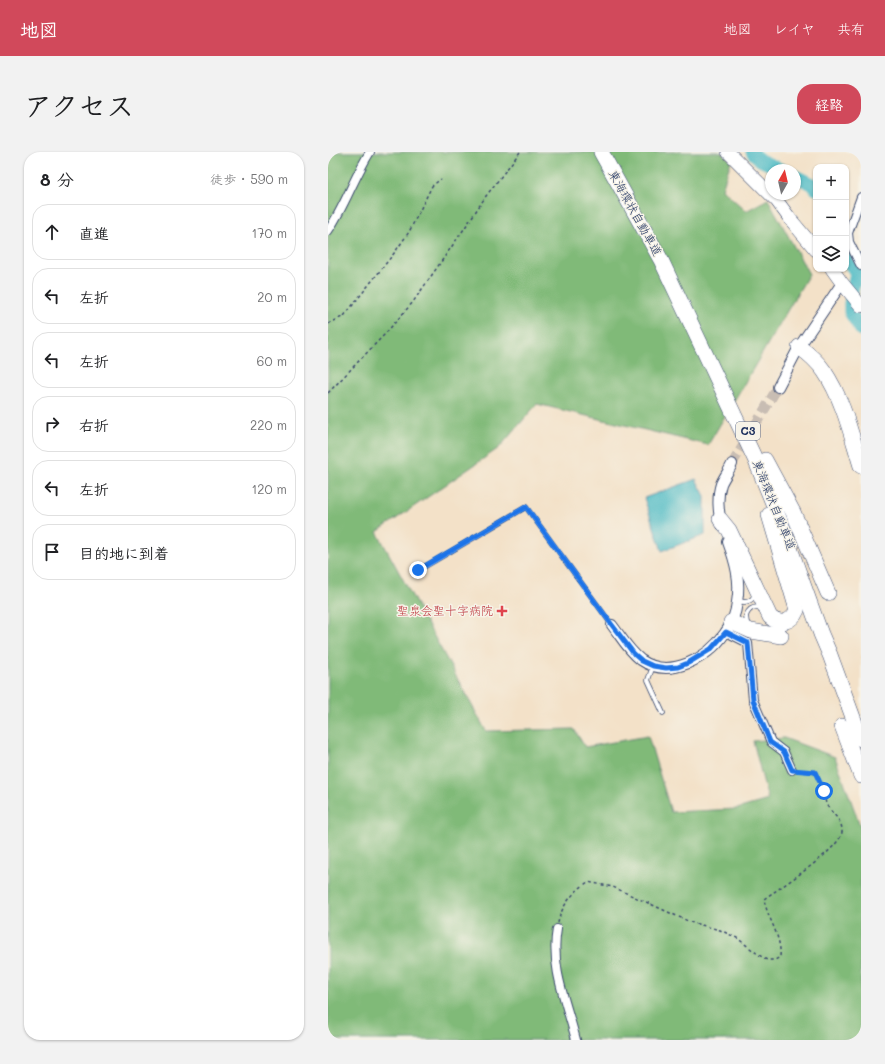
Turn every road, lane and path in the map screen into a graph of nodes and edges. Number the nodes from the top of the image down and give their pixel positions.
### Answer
1 (370, 152) edge
2 (520, 152) edge
3 (601, 152) edge
4 (606, 152) edge
5 (728, 152) edge
6 (441, 179) dead end
7 (861, 197) edge
8 (328, 231) edge
9 (813, 246) edge
10 (861, 266) edge
11 (834, 272) edge
12 (843, 285) junction
13 (858, 302) edge
14 (328, 324) edge
15 (800, 347) junction
16 (719, 377) junction
17 (778, 386) tunnel mouth
18 (328, 387) edge
19 (333, 387) junction
20 (328, 393) edge
21 (732, 464) tunnel mouth
22 (861, 466) edge
23 (720, 519) junction
24 (418, 570) dead end
25 (757, 591) junction
26 (828, 593) dead end
27 (738, 601) junction
28 (766, 609) junction
29 (612, 625) joint
30 (729, 627) junction
31 (751, 631) junction
32 (781, 636) dead end
33 (653, 666) junction
34 (662, 713) dead end
35 (861, 724) edge
36 (842, 726) dead end
37 (861, 739) edge
38 (792, 770) joint
39 (861, 776) edge
40 (557, 929) joint
41 (576, 1040) edge

1 - 8 street
2 - 19 path
3 - 16 highway, 東海環状自動車道 / C3
4 - 16 highway, 東海環状自動車道 / C3
5 - 9 main road
6 - 14 path
7 - 10 street
11 - 12 main road
12 - 13 main road
12 - 15 street
15 - 17 street
15 - 22 highway
16 - 26 highway
16 - 28 highway
16 - 35 highway, 東海環状自動車道 / C3
16 - 37 highway, 東海環状自動車道 / C3
18 - 19 path
19 - 20 path
21 - 23 street
23 - 25 highway
23 - 27 street
24 - 29 lane
25 - 27 lane
25 - 28 highway
27 - 30 street
28 - 31 lane
29 - 33 street
30 - 31 highway
30 - 33 street
30 - 38 street
31 - 32 highway
33 - 34 lane
36 - 39 highway
38 - 40 path
40 - 41 street

